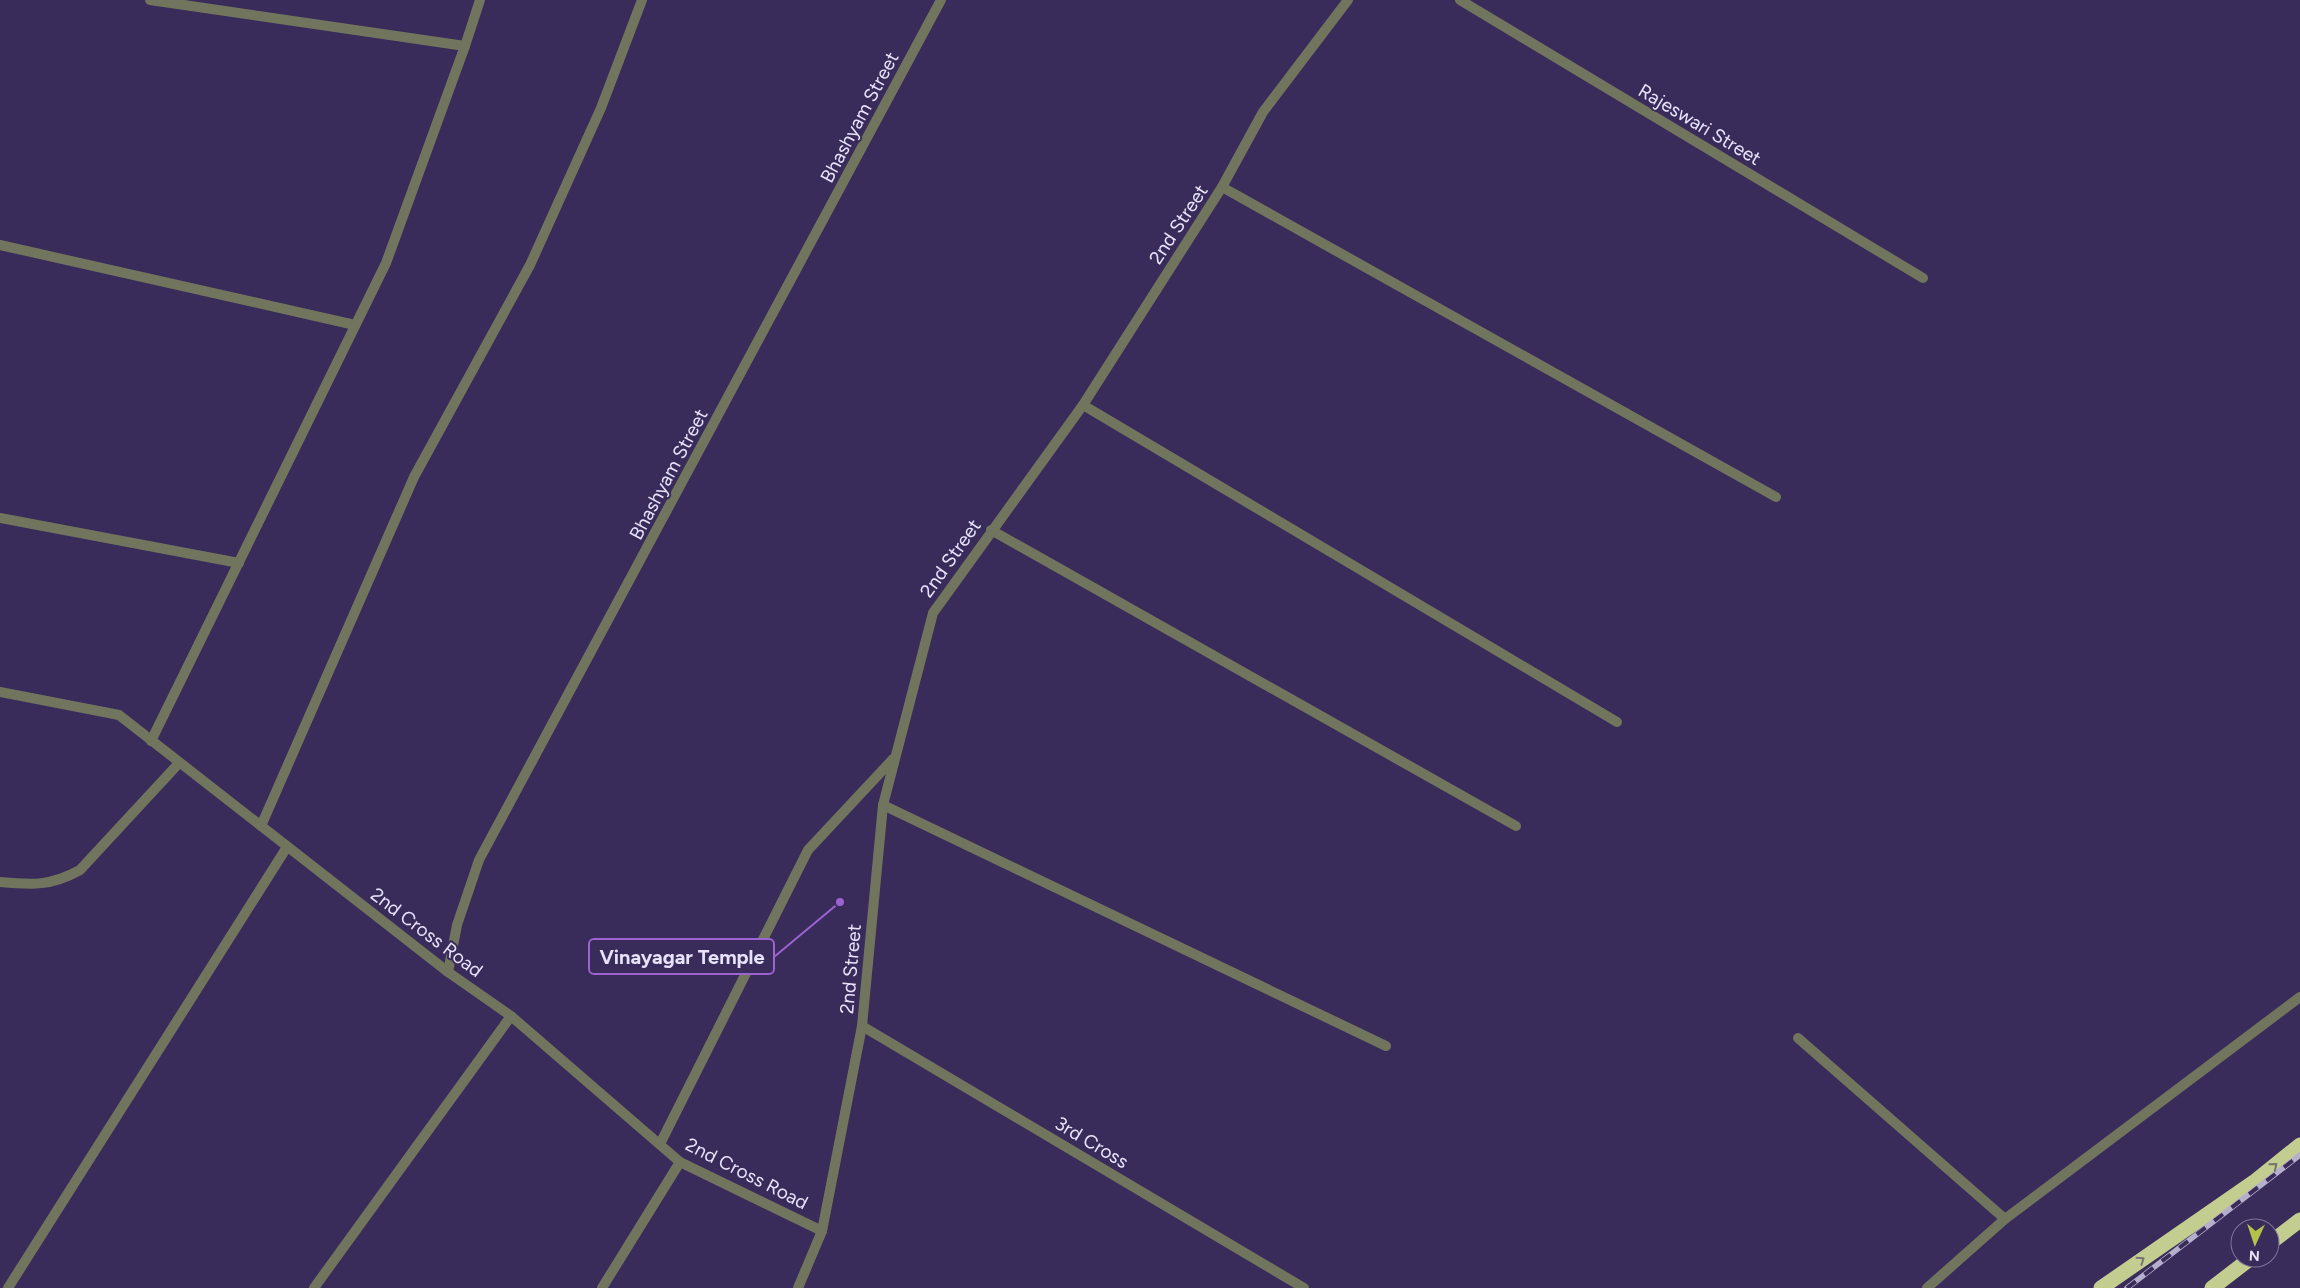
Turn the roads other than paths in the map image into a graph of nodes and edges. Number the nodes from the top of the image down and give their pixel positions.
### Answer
1 (150, 0) edge
2 (480, 0) edge
3 (642, 0) edge
4 (941, 0) edge
5 (1348, 0) edge
6 (1460, 0) edge
7 (465, 46) junction
8 (1222, 187) junction
9 (0, 245) edge
10 (1923, 278) dead end
11 (355, 325) junction
12 (1083, 405) junction
13 (1776, 497) dead end
14 (0, 518) edge
15 (991, 530) junction
16 (238, 563) junction
17 (0, 692) edge
18 (1617, 722) dead end
19 (151, 741) junction
20 (895, 757) junction
21 (179, 762) junction
22 (883, 805) junction
23 (261, 826) junction
24 (1516, 826) dead end
25 (288, 847) junction
26 (0, 882) edge
27 (448, 972) junction
28 (2300, 996) edge
29 (511, 1016) junction
30 (862, 1026) junction
31 (1798, 1038) dead end
32 (1386, 1046) dead end
33 (660, 1144) junction
34 (2300, 1145) edge
35 (680, 1162) junction
36 (2006, 1220) junction
37 (2300, 1220) edge
38 (822, 1231) junction
39 (2280, 1235) edge
40 (2238, 1268) edge
41 (8, 1288) edge
42 (314, 1288) edge
43 (602, 1288) edge
44 (798, 1288) edge
45 (1304, 1288) edge
46 (1927, 1288) edge
47 (2101, 1288) edge
48 (2212, 1288) edge

1 - 7 street
2 - 7 street
3 - 23 street
4 - 27 street, Bhashyam Street
5 - 8 street, 2nd Street
6 - 10 street, Rajeswari Street
7 - 11 street
8 - 12 street, 2nd Street
8 - 13 street
9 - 11 street
11 - 16 street
12 - 15 street, 2nd Street
12 - 18 street
14 - 16 street
15 - 20 street, 2nd Street
15 - 24 street
16 - 19 street
17 - 19 street, 2nd Cross Road
19 - 21 street, 2nd Cross Road
20 - 22 street, 2nd Street
20 - 33 street
21 - 23 street, 2nd Cross Road
21 - 26 street
22 - 30 street, 2nd Street
22 - 32 street
23 - 25 street, 2nd Cross Road
25 - 27 street, 2nd Cross Road
25 - 41 street
27 - 29 street, 2nd Cross Road
28 - 36 street
29 - 33 street, 2nd Cross Road
29 - 42 street
30 - 38 street, 2nd Street
30 - 45 street, 3rd Cross
31 - 36 street
33 - 35 street, 2nd Cross Road
47 -> 34 highway
35 - 38 street, 2nd Cross Road
35 - 43 street
36 - 46 street
37 - 39 highway
38 - 44 street, 2nd Street
40 - 48 highway

